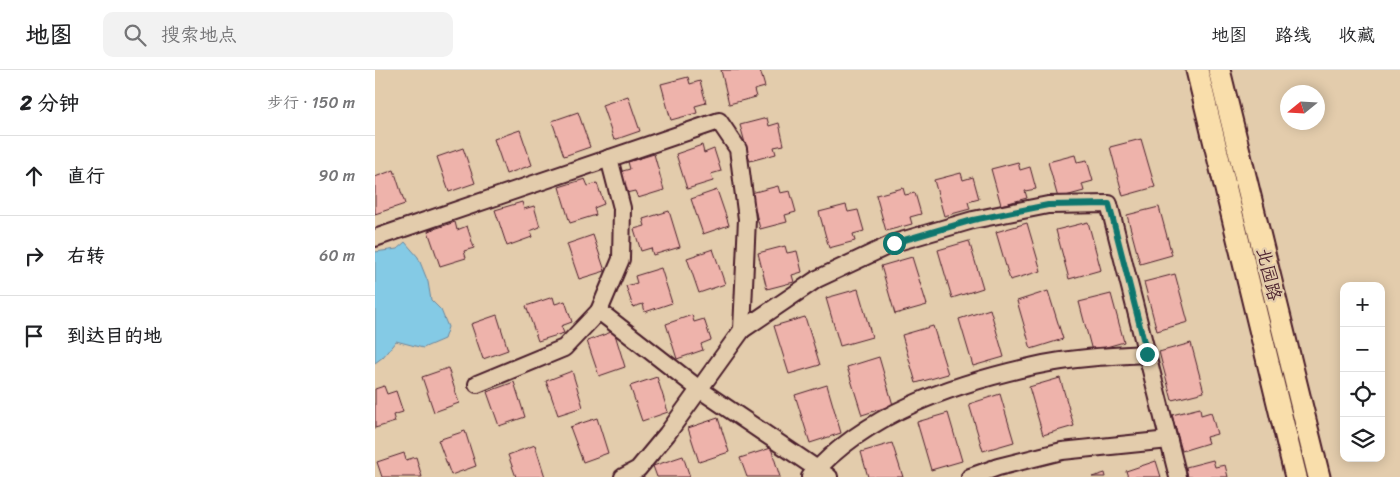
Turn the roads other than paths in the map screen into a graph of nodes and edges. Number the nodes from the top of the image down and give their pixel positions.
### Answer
1 (1197, 70) edge
2 (1219, 70) edge
3 (609, 158) junction
4 (375, 238) edge
5 (599, 311) junction
6 (743, 330) junction
7 (1147, 354) junction
8 (477, 384) dead end
9 (699, 389) junction
10 (1169, 440) junction
11 (819, 474) edge
12 (623, 477) edge
13 (970, 477) edge
14 (1178, 477) edge
15 (1296, 477) edge
16 (1319, 477) edge

1 - 15 main road, 北园路
2 - 16 main road, 北园路
3 - 4 street
3 - 5 street
3 - 6 street
5 - 8 street
5 - 9 street
6 - 7 street
6 - 9 street
7 - 10 street
7 - 11 street
9 - 11 street
9 - 12 street
10 - 13 street
10 - 14 street

